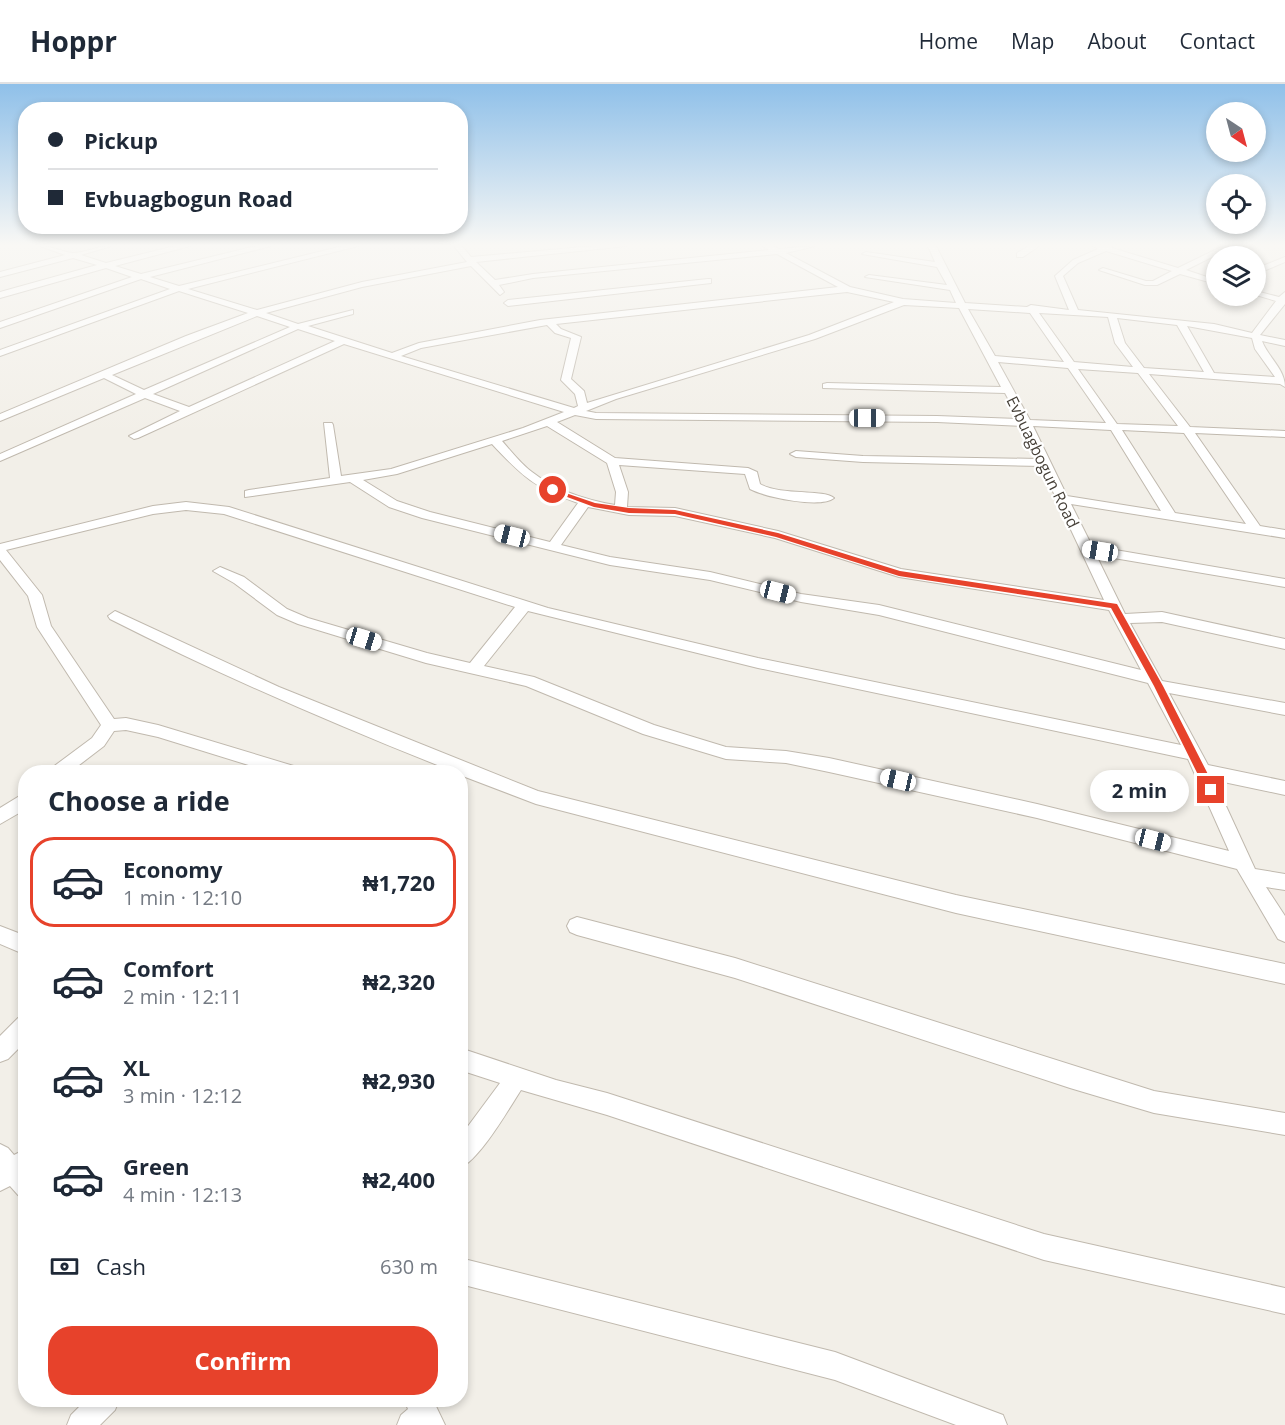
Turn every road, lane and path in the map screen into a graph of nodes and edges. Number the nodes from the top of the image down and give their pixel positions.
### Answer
1 (1031, 308) edge
2 (48, 309) edge
3 (123, 309) edge
4 (237, 309) edge
5 (274, 309) edge
6 (519, 309) edge
7 (668, 309) edge
8 (886, 309) edge
9 (964, 309) edge
10 (1039, 309) edge
11 (1276, 309) edge
12 (1074, 311) joint
13 (350, 312) dead end
14 (254, 314) junction
15 (1112, 315) junction
16 (545, 322) junction
17 (1180, 323) junction
18 (0, 325) edge
19 (296, 327) junction
20 (1255, 335) junction
21 (343, 341) junction
22 (1285, 343) edge
23 (0, 353) edge
24 (392, 356) junction
25 (990, 358) junction
26 (1071, 364) junction
27 (1142, 369) junction
28 (103, 374) junction
29 (1210, 374) junction
30 (1284, 382) edge
31 (827, 386) dead end
32 (1007, 390) junction
33 (144, 394) junction
34 (583, 406) junction
35 (189, 411) junction
36 (572, 411) junction
37 (0, 418) edge
38 (547, 421) junction
39 (1025, 421) junction
40 (328, 425) dead end
41 (1115, 428) junction
42 (1187, 430) junction
43 (1285, 434) edge
44 (134, 436) dead end
45 (494, 440) junction
46 (796, 454) dead end
47 (0, 458) edge
48 (612, 461) junction
49 (1045, 463) junction
50 (351, 478) junction
51 (336, 481) junction
52 (249, 494) dead end
53 (828, 498) dead end
54 (1062, 499) junction
55 (585, 502) junction
56 (621, 509) junction
57 (1170, 515) junction
58 (1256, 529) junction
59 (1285, 534) edge
60 (554, 546) junction
61 (0, 549) edge
62 (1086, 549) junction
63 (220, 571) dead end
64 (1285, 583) edge
65 (525, 605) junction
66 (1114, 606) junction
67 (115, 616) dead end
68 (1122, 620) junction
69 (1285, 644) edge
70 (474, 668) junction
71 (1157, 682) junction
72 (1285, 709) edge
73 (109, 725) junction
74 (1194, 754) junction
75 (69, 765) edge
76 (268, 765) edge
77 (455, 765) edge
78 (468, 770) edge
79 (1203, 771) junction
80 (1285, 788) edge
81 (18, 805) edge
82 (0, 817) edge
83 (1247, 869) junction
84 (1285, 882) edge
85 (577, 926) dead end
86 (1285, 933) edge
87 (0, 934) edge
88 (18, 942) edge
89 (1285, 974) edge
90 (18, 1034) edge
91 (0, 1051) edge
92 (468, 1062) edge
93 (517, 1077) junction
94 (1285, 1124) edge
95 (468, 1146) edge
96 (468, 1273) edge
97 (1285, 1301) edge
98 (98, 1407) edge
99 (81, 1425) edge
100 (993, 1425) edge

1 - 26 street
2 - 18 street
3 - 23 street
4 - 14 street
5 - 14 street
6 - 16 street
7 - 16 street
8 - 34 street
9 - 25 street, Evbuagbogun Road
10 - 12 street
11 - 20 street
12 - 15 street
13 - 19 street
14 - 19 street
14 - 28 street
15 - 17 street
15 - 27 street
16 - 24 street
16 - 34 street
17 - 20 street
17 - 29 street
19 - 21 street
19 - 33 street
20 - 22 street
20 - 30 street
21 - 24 street
21 - 35 street
24 - 36 street
25 - 26 street
25 - 32 street, Evbuagbogun Road
26 - 27 street
26 - 41 street
27 - 29 street
27 - 42 street
28 - 33 street
28 - 37 street
29 - 30 street
31 - 32 street
32 - 39 street, Evbuagbogun Road
33 - 35 street
33 - 47 street
34 - 36 street
35 - 44 street
36 - 38 street
36 - 39 street
38 - 45 street
38 - 48 street
39 - 41 street
39 - 49 street, Evbuagbogun Road
40 - 51 street
41 - 42 street
41 - 57 street
42 - 43 street
42 - 58 street
45 - 50 street
45 - 55 street
46 - 49 street
48 - 53 street
48 - 56 street
49 - 54 street, Evbuagbogun Road
50 - 51 street
50 - 60 street
51 - 52 street
54 - 57 street
54 - 62 street, Evbuagbogun Road
55 - 56 street
55 - 60 street
56 - 66 street
57 - 58 street
58 - 59 street
60 - 71 street
61 - 65 street
61 - 73 street
62 - 64 street
62 - 66 street, Evbuagbogun Road
63 - 70 street
65 - 70 street
65 - 74 street
66 - 68 street, Evbuagbogun Road
67 - 77 street
68 - 69 street
68 - 71 street, Evbuagbogun Road
70 - 83 street
71 - 72 street
71 - 74 street, Evbuagbogun Road
73 - 75 street
73 - 76 street
74 - 79 street, Evbuagbogun Road
78 - 89 street
79 - 80 street
79 - 83 street, Evbuagbogun Road
81 - 82 street
83 - 84 street
83 - 86 street, Evbuagbogun Road
85 - 94 street
87 - 88 street
90 - 91 street
92 - 93 street
93 - 95 street
93 - 97 street
96 - 100 street
98 - 99 street

